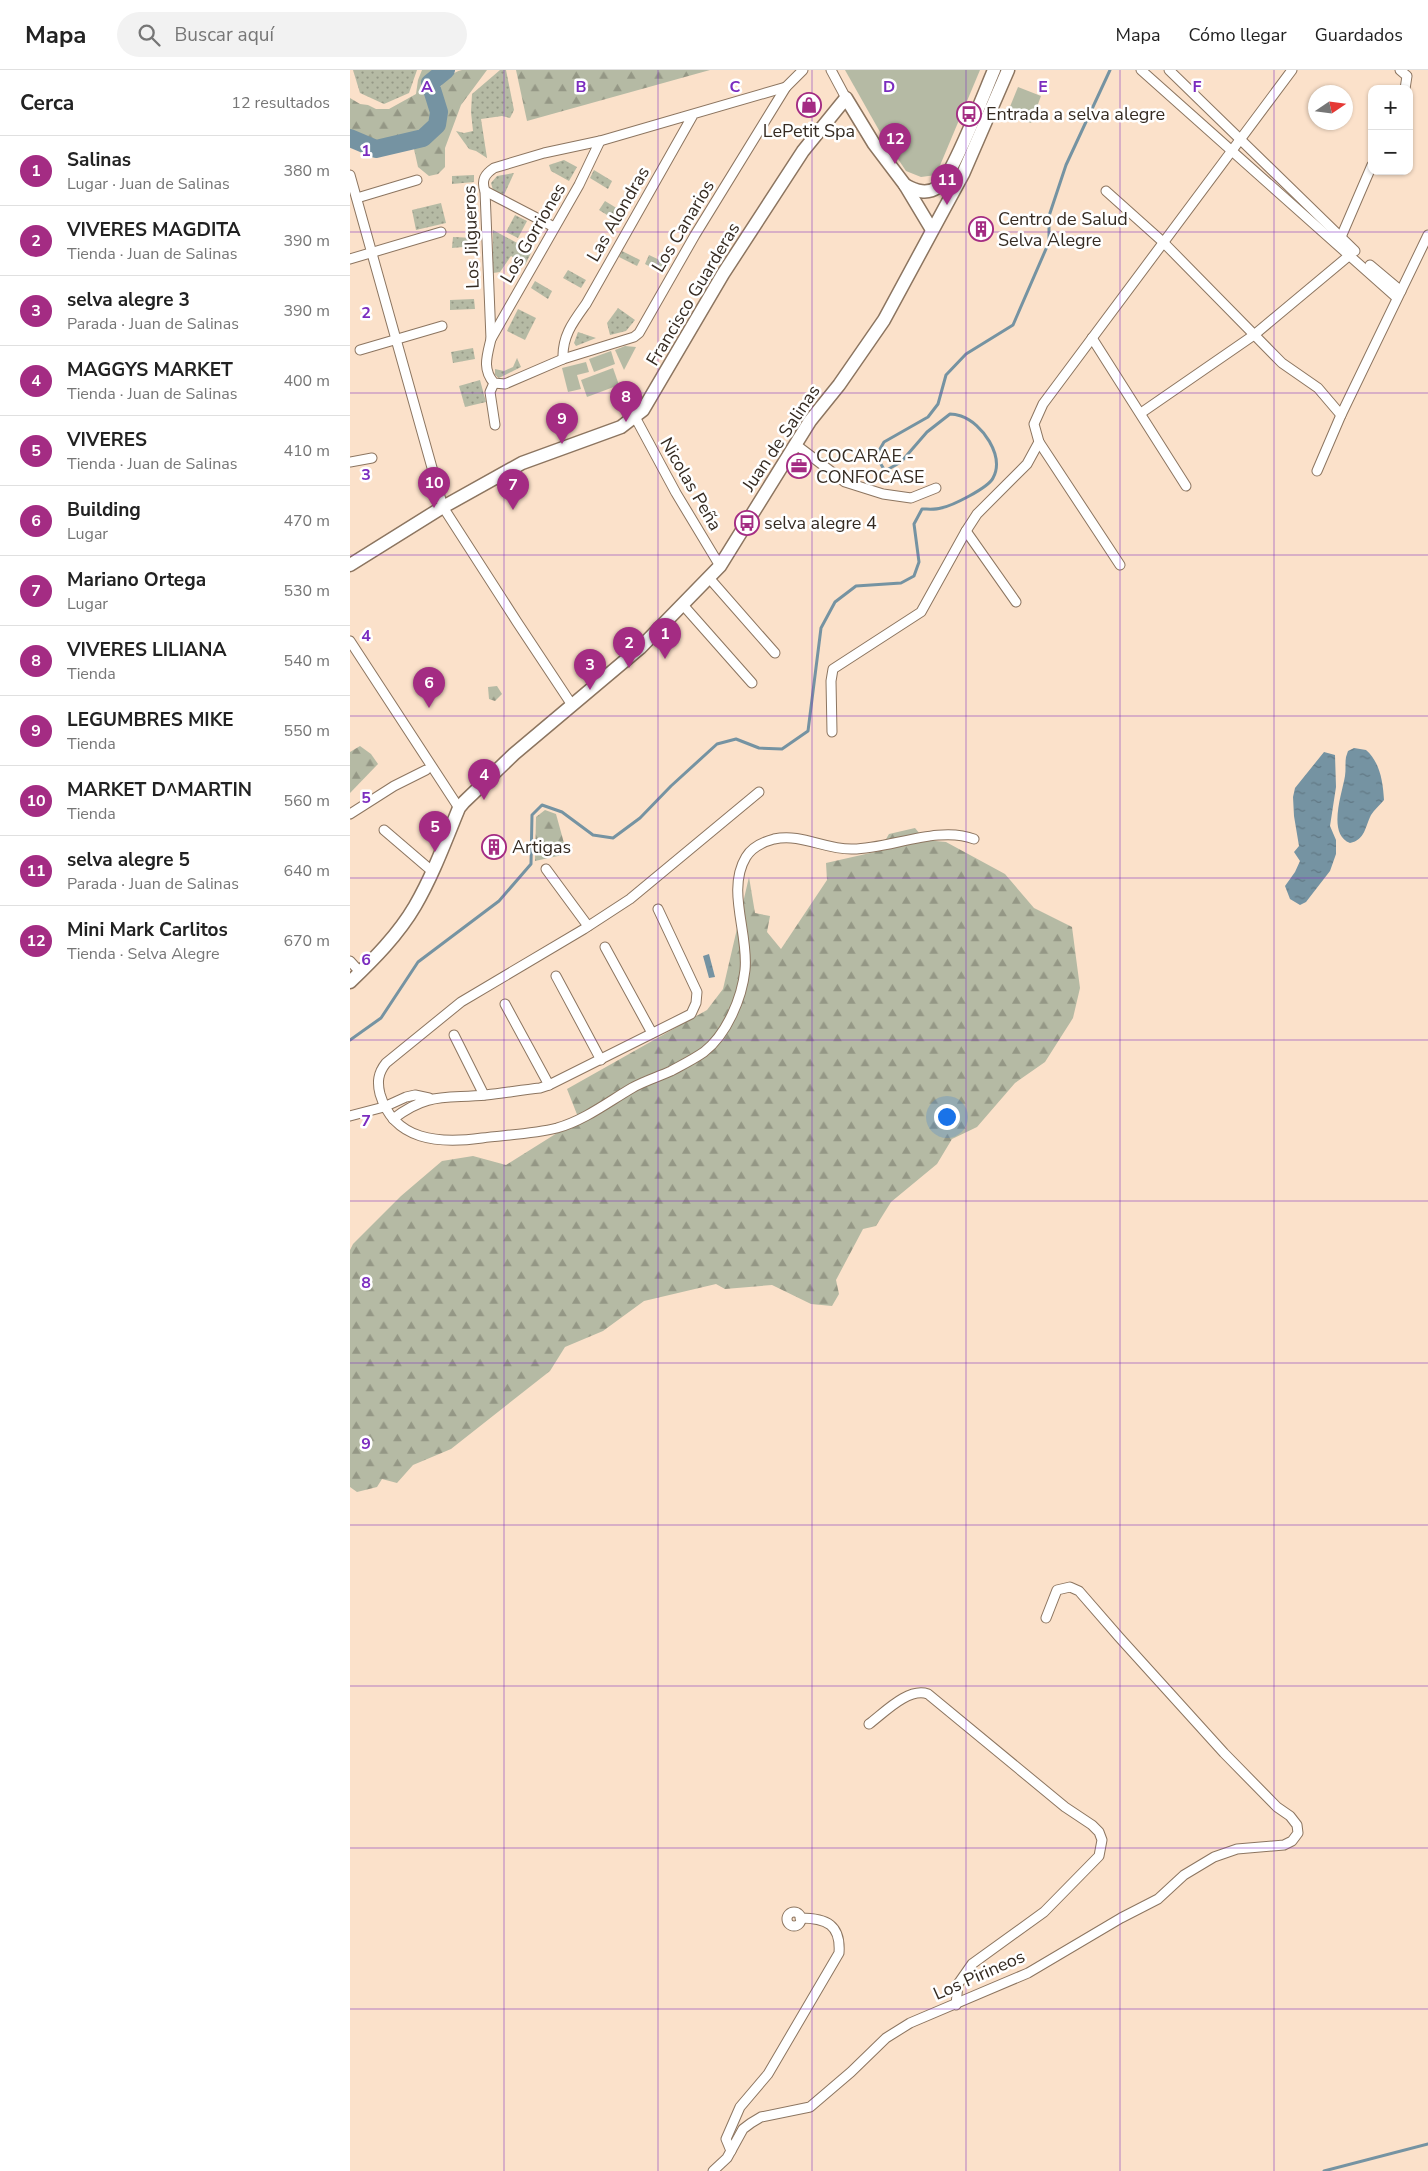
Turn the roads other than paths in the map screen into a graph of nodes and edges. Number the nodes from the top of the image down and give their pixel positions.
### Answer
1 (803, 70) edge
2 (831, 70) edge
3 (994, 70) edge
4 (1008, 70) edge
5 (1141, 70) edge
6 (1169, 70) edge
7 (1292, 70) edge
8 (1400, 70) edge
9 (1406, 85) edge
10 (786, 87) junction
11 (846, 98) junction
12 (693, 115) junction
13 (1240, 139) junction
14 (600, 141) junction
15 (1232, 151) junction
16 (1368, 175) edge
17 (350, 176) edge
18 (417, 180) dead end
19 (905, 186) junction
20 (485, 191) junction
21 (1106, 191) dead end
22 (357, 198) junction
23 (554, 228) junction
24 (932, 230) junction
25 (441, 232) dead end
26 (1428, 235) edge
27 (1340, 237) junction
28 (1163, 242) junction
29 (373, 252) junction
30 (1350, 254) junction
31 (350, 259) edge
32 (1399, 294) junction
33 (442, 326) dead end
34 (1254, 335) junction
35 (1092, 338) junction
36 (396, 339) junction
37 (490, 339) junction
38 (360, 350) dead end
39 (563, 359) junction
40 (494, 383) junction
41 (1141, 413) junction
42 (1341, 415) junction
43 (635, 417) junction
44 (495, 424) dead end
45 (1039, 442) junction
46 (794, 444) junction
47 (372, 458) dead end
48 (350, 462) edge
49 (1317, 472) dead end
50 (1186, 486) dead end
51 (936, 488) dead end
52 (443, 507) junction
53 (966, 531) junction
54 (350, 565) edge
55 (1120, 565) dead end
56 (720, 566) junction
57 (710, 579) junction
58 (1016, 602) dead end
59 (684, 605) junction
60 (350, 641) edge
61 (775, 653) dead end
62 (752, 683) dead end
63 (572, 704) junction
64 (832, 732) dead end
65 (426, 770) dead end
66 (759, 792) dead end
67 (459, 808) junction
68 (350, 814) edge
69 (384, 830) dead end
70 (974, 839) dead end
71 (546, 869) dead end
72 (433, 872) junction
73 (658, 909) dead end
74 (588, 926) junction
75 (605, 948) dead end
76 (350, 961) edge
77 (360, 972) junction
78 (556, 976) dead end
79 (350, 982) edge
80 (505, 1004) dead end
81 (652, 1033) junction
82 (454, 1035) dead end
83 (601, 1060) junction
84 (549, 1084) junction
85 (484, 1095) junction
86 (432, 1098) junction
87 (384, 1107) junction
88 (350, 1116) edge
89 (393, 1119) junction
90 (1046, 1618) dead end
91 (869, 1724) dead end
92 (800, 1918) dead end
93 (956, 2005) junction
94 (731, 2152) junction
95 (713, 2171) edge

1 - 10 street, Los Canarios
2 - 11 street
3 - 19 street
4 - 24 street, Juan de Salinas
5 - 15 street
6 - 13 street
7 - 13 street
8 - 9 street
10 - 12 street, Los Jilgueros
10 - 39 street, Los Canarios
11 - 19 street
11 - 43 street, Francisco Guarderas
12 - 14 street, Los Jilgueros
12 - 39 street, Las Alondras
13 - 15 street
13 - 27 street
14 - 20 street, Los Jilgueros
14 - 23 street, Los Gorriones
15 - 28 street
15 - 30 street
16 - 27 street
17 - 22 street
18 - 22 street
19 - 24 street
20 - 23 street
20 - 37 street, Los Jilgueros
21 - 28 street
22 - 29 street
23 - 37 street, Los Gorriones
24 - 46 street, Juan de Salinas
25 - 29 street
26 - 32 street
27 - 32 street
28 - 34 street
28 - 35 street
29 - 31 street
29 - 36 street
30 - 32 street
30 - 34 street
32 - 42 street
33 - 36 street
34 - 41 street
34 - 42 street
35 - 41 street
35 - 45 street
36 - 38 street
36 - 52 street
37 - 40 street, Los Jilgueros
39 - 40 street
40 - 44 street
41 - 50 street
42 - 49 street
43 - 52 street, Francisco Guarderas
43 - 56 street, Nicolas Peña
45 - 53 street
45 - 55 street
46 - 51 street
46 - 56 street, Juan de Salinas
47 - 48 street
52 - 54 street, Francisco Guarderas
52 - 63 street
53 - 58 street
53 - 64 street
56 - 57 street, Juan de Salinas
57 - 59 street, Juan de Salinas
57 - 61 street
59 - 62 street
59 - 63 street, Juan de Salinas
60 - 67 street
63 - 67 street, Juan de Salinas
65 - 68 street
66 - 74 street
67 - 72 street, Juan de Salinas
69 - 72 street
70 - 89 street
71 - 74 street
72 - 77 street, Juan de Salinas
73 - 81 street
74 - 87 street
75 - 81 street
76 - 77 street
77 - 79 street, Juan de Salinas
78 - 83 street
80 - 84 street
81 - 83 street
82 - 85 street
83 - 84 street
84 - 85 street
85 - 86 street
86 - 87 street
86 - 89 street
87 - 88 street
87 - 89 street
90 - 93 street, Los Pirineos
91 - 93 street
92 - 94 street
93 - 94 street, Los Pirineos
94 - 95 street, Los Pirineos

